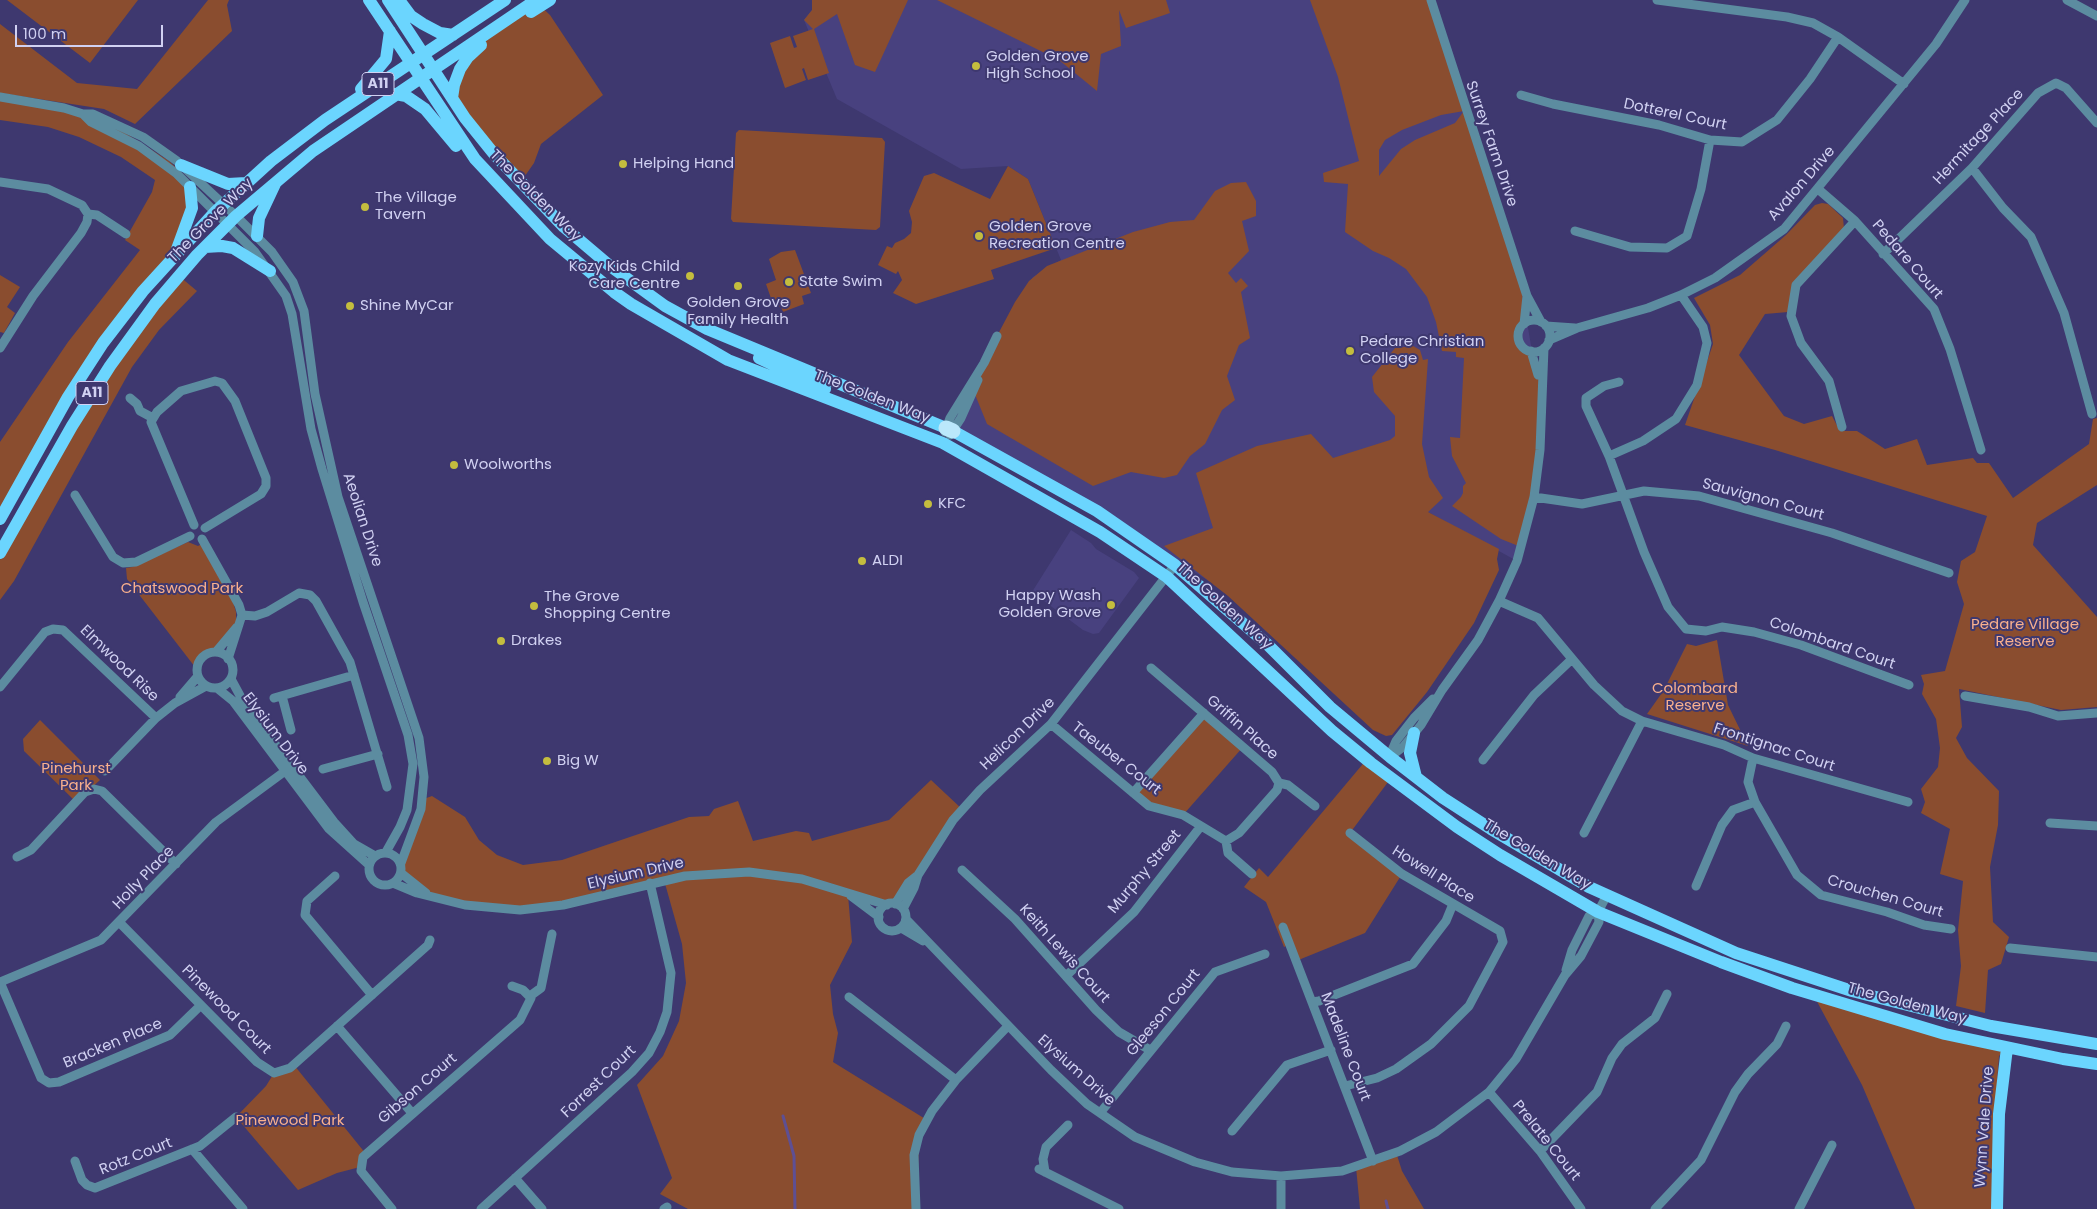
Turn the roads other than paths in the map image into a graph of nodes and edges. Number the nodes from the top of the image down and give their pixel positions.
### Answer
1 (369, 0) edge
2 (388, 0) edge
3 (399, 0) edge
4 (504, 0) edge
5 (536, 0) edge
6 (550, 0) edge
7 (1431, 0) edge
8 (1657, 0) edge
9 (1965, 0) edge
10 (2067, 0) edge
11 (2097, 16) edge
12 (390, 31) junction
13 (453, 35) junction
14 (1838, 37) junction
15 (423, 54) junction
16 (410, 63) junction
17 (433, 69) junction
18 (420, 78) junction
19 (1904, 84) junction
20 (395, 94) junction
21 (1521, 95) dead end
22 (0, 97) edge
23 (452, 98) junction
24 (345, 106) junction
25 (83, 114) junction
26 (2097, 122) edge
27 (1710, 140) junction
28 (181, 165) junction
29 (1972, 168) junction
30 (277, 180) junction
31 (493, 180) junction
32 (0, 182) edge
33 (246, 183) junction
34 (190, 187) junction
35 (1818, 189) junction
36 (219, 208) junction
37 (88, 214) junction
38 (232, 220) junction
39 (1855, 221) junction
40 (1575, 231) dead end
41 (126, 234) dead end
42 (256, 236) junction
43 (205, 247) junction
44 (176, 253) junction
45 (1883, 254) junction
46 (270, 272) junction
47 (639, 288) junction
48 (1681, 295) junction
49 (1527, 296) junction
50 (631, 304) junction
51 (1524, 324) junction
52 (1544, 324) junction
53 (1577, 328) junction
54 (707, 329) junction
55 (997, 336) dead end
56 (1549, 340) junction
57 (0, 348) edge
58 (1544, 348) junction
59 (1531, 351) junction
60 (1619, 382) dead end
61 (1541, 388) junction
62 (856, 391) junction
63 (130, 398) dead end
64 (851, 407) junction
65 (2092, 414) dead end
66 (154, 418) junction
67 (1842, 426) dead end
68 (950, 429) junction
69 (943, 443) junction
70 (1981, 450) dead end
71 (1609, 456) junction
72 (75, 495) dead end
73 (1624, 496) junction
74 (1534, 497) junction
75 (0, 519) edge
76 (194, 524) junction
77 (204, 528) junction
78 (190, 536) junction
79 (202, 538) junction
80 (0, 553) edge
81 (1175, 565) junction
82 (1950, 573) dead end
83 (1167, 577) junction
84 (1499, 601) junction
85 (241, 618) junction
86 (216, 652) junction
87 (228, 659) junction
88 (1571, 660) junction
89 (1151, 668) dead end
90 (354, 675) junction
91 (198, 676) junction
92 (231, 679) junction
93 (1909, 685) dead end
94 (206, 686) junction
95 (0, 687) edge
96 (217, 688) junction
97 (1442, 690) junction
98 (1965, 696) dead end
99 (175, 703) junction
100 (1204, 713) junction
101 (2097, 713) edge
102 (156, 718) junction
103 (1642, 721) junction
104 (1052, 724) junction
105 (291, 730) dead end
106 (1414, 733) junction
107 (378, 754) junction
108 (1390, 757) junction
109 (1754, 758) junction
110 (1483, 760) dead end
111 (1371, 763) junction
112 (289, 769) junction
113 (324, 769) dead end
114 (105, 771) dead end
115 (1416, 777) junction
116 (1279, 783) junction
117 (388, 787) dead end
118 (1404, 787) junction
119 (1133, 793) junction
120 (1755, 802) junction
121 (1908, 802) dead end
122 (1315, 806) dead end
123 (2050, 823) dead end
124 (1201, 826) junction
125 (2097, 826) edge
126 (1350, 833) dead end
127 (1584, 833) dead end
128 (1222, 839) junction
129 (386, 852) junction
130 (375, 856) junction
131 (16, 857) dead end
132 (176, 864) junction
133 (369, 864) junction
134 (401, 868) junction
135 (962, 870) dead end
136 (1252, 874) dead end
137 (335, 876) dead end
138 (393, 883) junction
139 (650, 883) junction
140 (1696, 886) dead end
141 (848, 894) junction
142 (430, 895) junction
143 (1607, 896) junction
144 (1452, 904) junction
145 (895, 906) junction
146 (1598, 912) junction
147 (879, 917) junction
148 (906, 919) junction
149 (120, 923) junction
150 (1283, 927) dead end
151 (901, 928) junction
152 (1951, 929) dead end
153 (552, 934) dead end
154 (430, 940) dead end
155 (932, 946) junction
156 (2010, 948) dead end
157 (1265, 954) dead end
158 (2097, 957) edge
159 (1066, 976) junction
160 (0, 982) edge
161 (512, 986) dead end
162 (1668, 994) dead end
163 (372, 995) junction
164 (530, 996) junction
165 (849, 997) dead end
166 (1312, 1002) junction
167 (201, 1005) junction
168 (337, 1026) junction
169 (1008, 1026) junction
170 (1786, 1026) dead end
171 (1991, 1026) junction
172 (2027, 1033) junction
173 (2097, 1044) edge
174 (2007, 1048) junction
175 (1150, 1050) junction
176 (1331, 1050) junction
177 (2097, 1064) edge
178 (956, 1080) junction
179 (1346, 1086) junction
180 (1489, 1092) junction
181 (412, 1113) junction
182 (1100, 1113) junction
183 (236, 1116) dead end
184 (1068, 1125) dead end
185 (1232, 1131) dead end
186 (1832, 1145) dead end
187 (192, 1149) junction
188 (1540, 1151) junction
189 (75, 1161) dead end
190 (1373, 1161) junction
191 (1281, 1176) junction
192 (516, 1178) junction
193 (243, 1209) edge
194 (392, 1209) edge
195 (481, 1209) edge
196 (542, 1209) edge
197 (916, 1209) edge
198 (1119, 1209) edge
199 (1281, 1209) edge
200 (1581, 1209) edge
201 (1655, 1209) edge
202 (1799, 1209) edge
203 (1997, 1209) edge

1 - 12 main road, The Golden Way
2 - 15 main road, The Golden Way
3 - 13 main road
4 - 13 main road, The Grove Way / A11
5 - 17 main road, The Grove Way / A11
6 - 23 main road
7 - 49 street, Surrey Farm Drive
8 - 14 street
9 - 19 street, Avalon Drive
10 - 11 street
12 - 16 main road, The Golden Way
12 - 24 main road
13 - 15 main road, The Grove Way / A11
14 - 19 street
14 - 27 street, Dotterel Court
15 - 16 main road, The Grove Way / A11
15 - 17 main road, The Golden Way
16 - 18 main road, The Golden Way
16 - 24 main road, The Grove Way / A11
17 - 18 main road, The Grove Way / A11
17 - 23 main road, The Golden Way
18 - 20 main road, The Grove Way / A11
18 - 31 main road, The Golden Way
19 - 35 street, Avalon Drive
20 - 30 main road, The Grove Way / A11
20 - 31 main road
21 - 27 street, Dotterel Court
22 - 25 street
23 - 47 main road, The Golden Way
24 - 33 main road, The Grove Way / A11
25 - 28 street
25 - 34 street
26 - 29 street, Hermitage Place
27 - 40 street
28 - 33 main road
28 - 36 street
29 - 45 street, Hermitage Place
29 - 65 street
30 - 38 main road, The Grove Way / A11
30 - 42 main road
31 - 50 main road, The Golden Way
32 - 37 street
33 - 36 main road, The Grove Way / A11
34 - 36 street
34 - 44 main road
35 - 39 street, Pedare Court
35 - 48 street, Avalon Drive
36 - 38 street, Aeolian Drive
36 - 44 main road, The Grove Way / A11
37 - 41 street
37 - 57 street
38 - 42 street, Aeolian Drive
38 - 43 main road, The Grove Way / A11
38 - 46 street, Aeolian Drive
39 - 45 street, Pedare Court
39 - 67 street
42 - 134 street, Aeolian Drive
43 - 46 main road
43 - 80 main road, The Grove Way / A11
44 - 75 main road, The Grove Way / A11
45 - 70 street, Pedare Court
46 - 129 street, Aeolian Drive
47 - 50 main road
47 - 54 main road, The Golden Way
48 - 53 street, Avalon Drive
48 - 71 street
49 - 51 street, Surrey Farm Drive
49 - 52 street, Surrey Farm Drive
50 - 64 main road, The Golden Way
51 - 52 street
51 - 59 street
52 - 53 street, Avalon Drive
52 - 56 street
53 - 56 street, Avalon Drive
54 - 62 main road, The Golden Way
54 - 64 main road
55 - 68 street
56 - 58 street
58 - 59 street
58 - 61 street
59 - 61 street
60 - 71 street, Colombard Court
61 - 74 street
62 - 64 main road
62 - 68 main road, The Golden Way
63 - 66 street
64 - 69 main road, The Golden Way
66 - 76 street
66 - 77 street
68 - 69 street
68 - 81 main road, The Golden Way
69 - 83 main road, The Golden Way
71 - 73 street, Colombard Court
72 - 78 street
73 - 74 street, Sauvignon Court
73 - 82 street, Sauvignon Court
73 - 93 street, Colombard Court
74 - 84 street
76 - 77 street
76 - 78 street
77 - 79 street
78 - 79 street
79 - 85 street
81 - 83 street, Helicon Drive
81 - 108 main road, The Golden Way
83 - 104 street, Helicon Drive
83 - 111 main road, The Golden Way
84 - 88 street, Frontignac Court
84 - 97 street
85 - 86 street
85 - 87 street
85 - 90 street
86 - 87 street
86 - 91 street
87 - 92 street
88 - 103 street, Frontignac Court
88 - 110 street
89 - 100 street, Griffin Place
90 - 105 street
90 - 107 street
91 - 94 street
91 - 99 street
92 - 96 street
92 - 112 street, Elysium Drive
94 - 96 street
94 - 99 street
95 - 102 street, Elmwood Rise
96 - 112 street, Elysium Drive
97 - 106 street
97 - 108 street
98 - 101 street
99 - 102 street
100 - 116 street, Griffin Place
100 - 119 street
102 - 114 street
103 - 109 street, Frontignac Court
103 - 127 street
104 - 119 street, Taeuber Court
104 - 145 street, Helicon Drive
106 - 108 street
106 - 115 main road
107 - 113 street
107 - 117 street
108 - 111 main road
108 - 115 main road, The Golden Way
108 - 118 main road
109 - 120 street, Crouchen Court
109 - 121 street, Frontignac Court
111 - 118 main road, The Golden Way
112 - 130 street, Elysium Drive
112 - 132 street, Holly Place
112 - 133 street, Elysium Drive
115 - 143 main road, The Golden Way
116 - 122 street, Griffin Place
116 - 128 street
118 - 146 main road, The Golden Way
119 - 124 street, Taeuber Court
120 - 140 street
120 - 152 street, Crouchen Court
123 - 125 street
124 - 128 street, Taeuber Court
124 - 159 street, Murphy Street
126 - 144 street, Howell Place
128 - 136 street, Taeuber Court
129 - 130 street
129 - 134 street
130 - 133 street
131 - 132 street
132 - 149 street, Holly Place
133 - 138 street
134 - 138 street
134 - 142 street, Elysium Drive
135 - 159 street, Keith Lewis Court
137 - 163 street
138 - 142 street, Elysium Drive
139 - 141 street, Elysium Drive
139 - 142 street, Elysium Drive
139 - 192 street, Forrest Court
141 - 145 street, Elysium Drive
141 - 147 street, Elysium Drive
143 - 146 street, Elysium Drive
143 - 171 main road, The Golden Way
144 - 166 street
144 - 179 street, Howell Place
145 - 147 street
145 - 148 street
146 - 174 main road, The Golden Way
146 - 180 street, Elysium Drive
147 - 151 street
148 - 151 street
148 - 155 street, Elysium Drive
149 - 160 street, Holly Place
149 - 167 street, Pinewood Court
150 - 166 street, Madeline Court
151 - 155 street, Elysium Drive
153 - 164 street, Gibson Court
154 - 163 street, Pinewood Court
155 - 169 street, Elysium Drive
156 - 158 street
157 - 175 street, Gleeson Court
159 - 175 street, Keith Lewis Court
160 - 167 street, Bracken Place
161 - 164 street
162 - 188 street
163 - 168 street, Pinewood Court
164 - 181 street, Gibson Court
165 - 178 street
166 - 176 street, Madeline Court
167 - 168 street, Pinewood Court
168 - 181 street
169 - 178 street
169 - 182 street, Elysium Drive
170 - 201 street
171 - 172 main road, The Golden Way
171 - 174 main road
172 - 173 main road, The Golden Way
172 - 174 main road
174 - 177 main road, The Golden Way
174 - 203 main road, Wynn Vale Drive
175 - 182 street, Gleeson Court
176 - 179 street, Madeline Court
176 - 185 street
178 - 197 street
179 - 190 street, Madeline Court
180 - 188 street, Prelate Court
180 - 190 street, Elysium Drive
181 - 194 street, Gibson Court
182 - 191 street, Elysium Drive
183 - 187 street, Rotz Court
184 - 198 street
186 - 202 street
187 - 189 street, Rotz Court
187 - 193 street, Rotz Court
188 - 200 street, Prelate Court
190 - 191 street, Elysium Drive
191 - 199 street
192 - 195 street, Forrest Court
192 - 196 street

